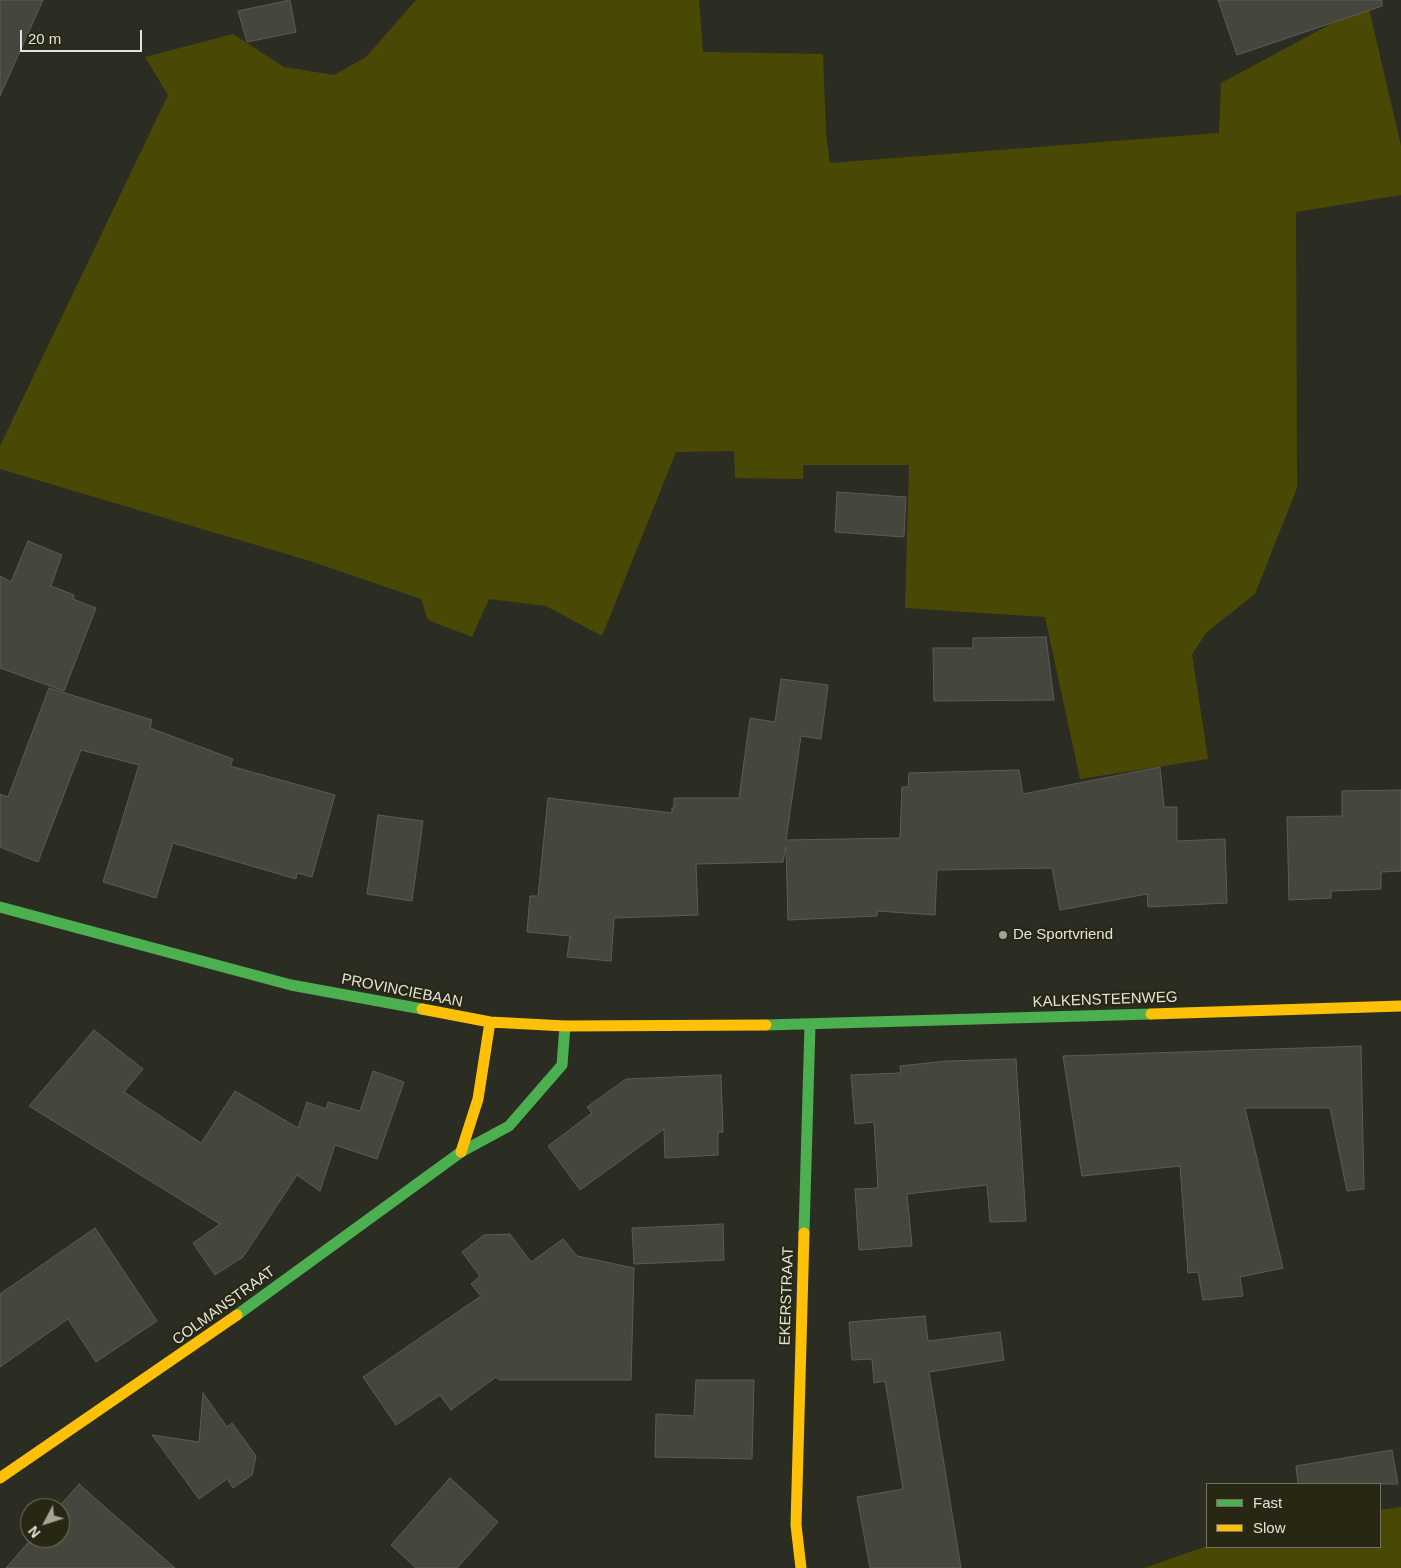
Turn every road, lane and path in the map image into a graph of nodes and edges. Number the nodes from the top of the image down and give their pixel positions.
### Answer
1 (0, 907) edge
2 (1401, 1006) edge
3 (490, 1022) junction
4 (810, 1025) junction
5 (565, 1026) junction
6 (461, 1152) junction
7 (0, 1478) edge
8 (801, 1568) edge

1 - 3 main road, PROVINCIEBAAN
2 - 4 main road, KALKENSTEENWEG
3 - 5 main road, PROVINCIEBAAN
3 - 6 main road
4 - 5 main road, PROVINCIEBAAN
4 - 8 main road, EKERSTRAAT
5 - 6 main road, COLMANSTRAAT
6 - 7 main road, COLMANSTRAAT

